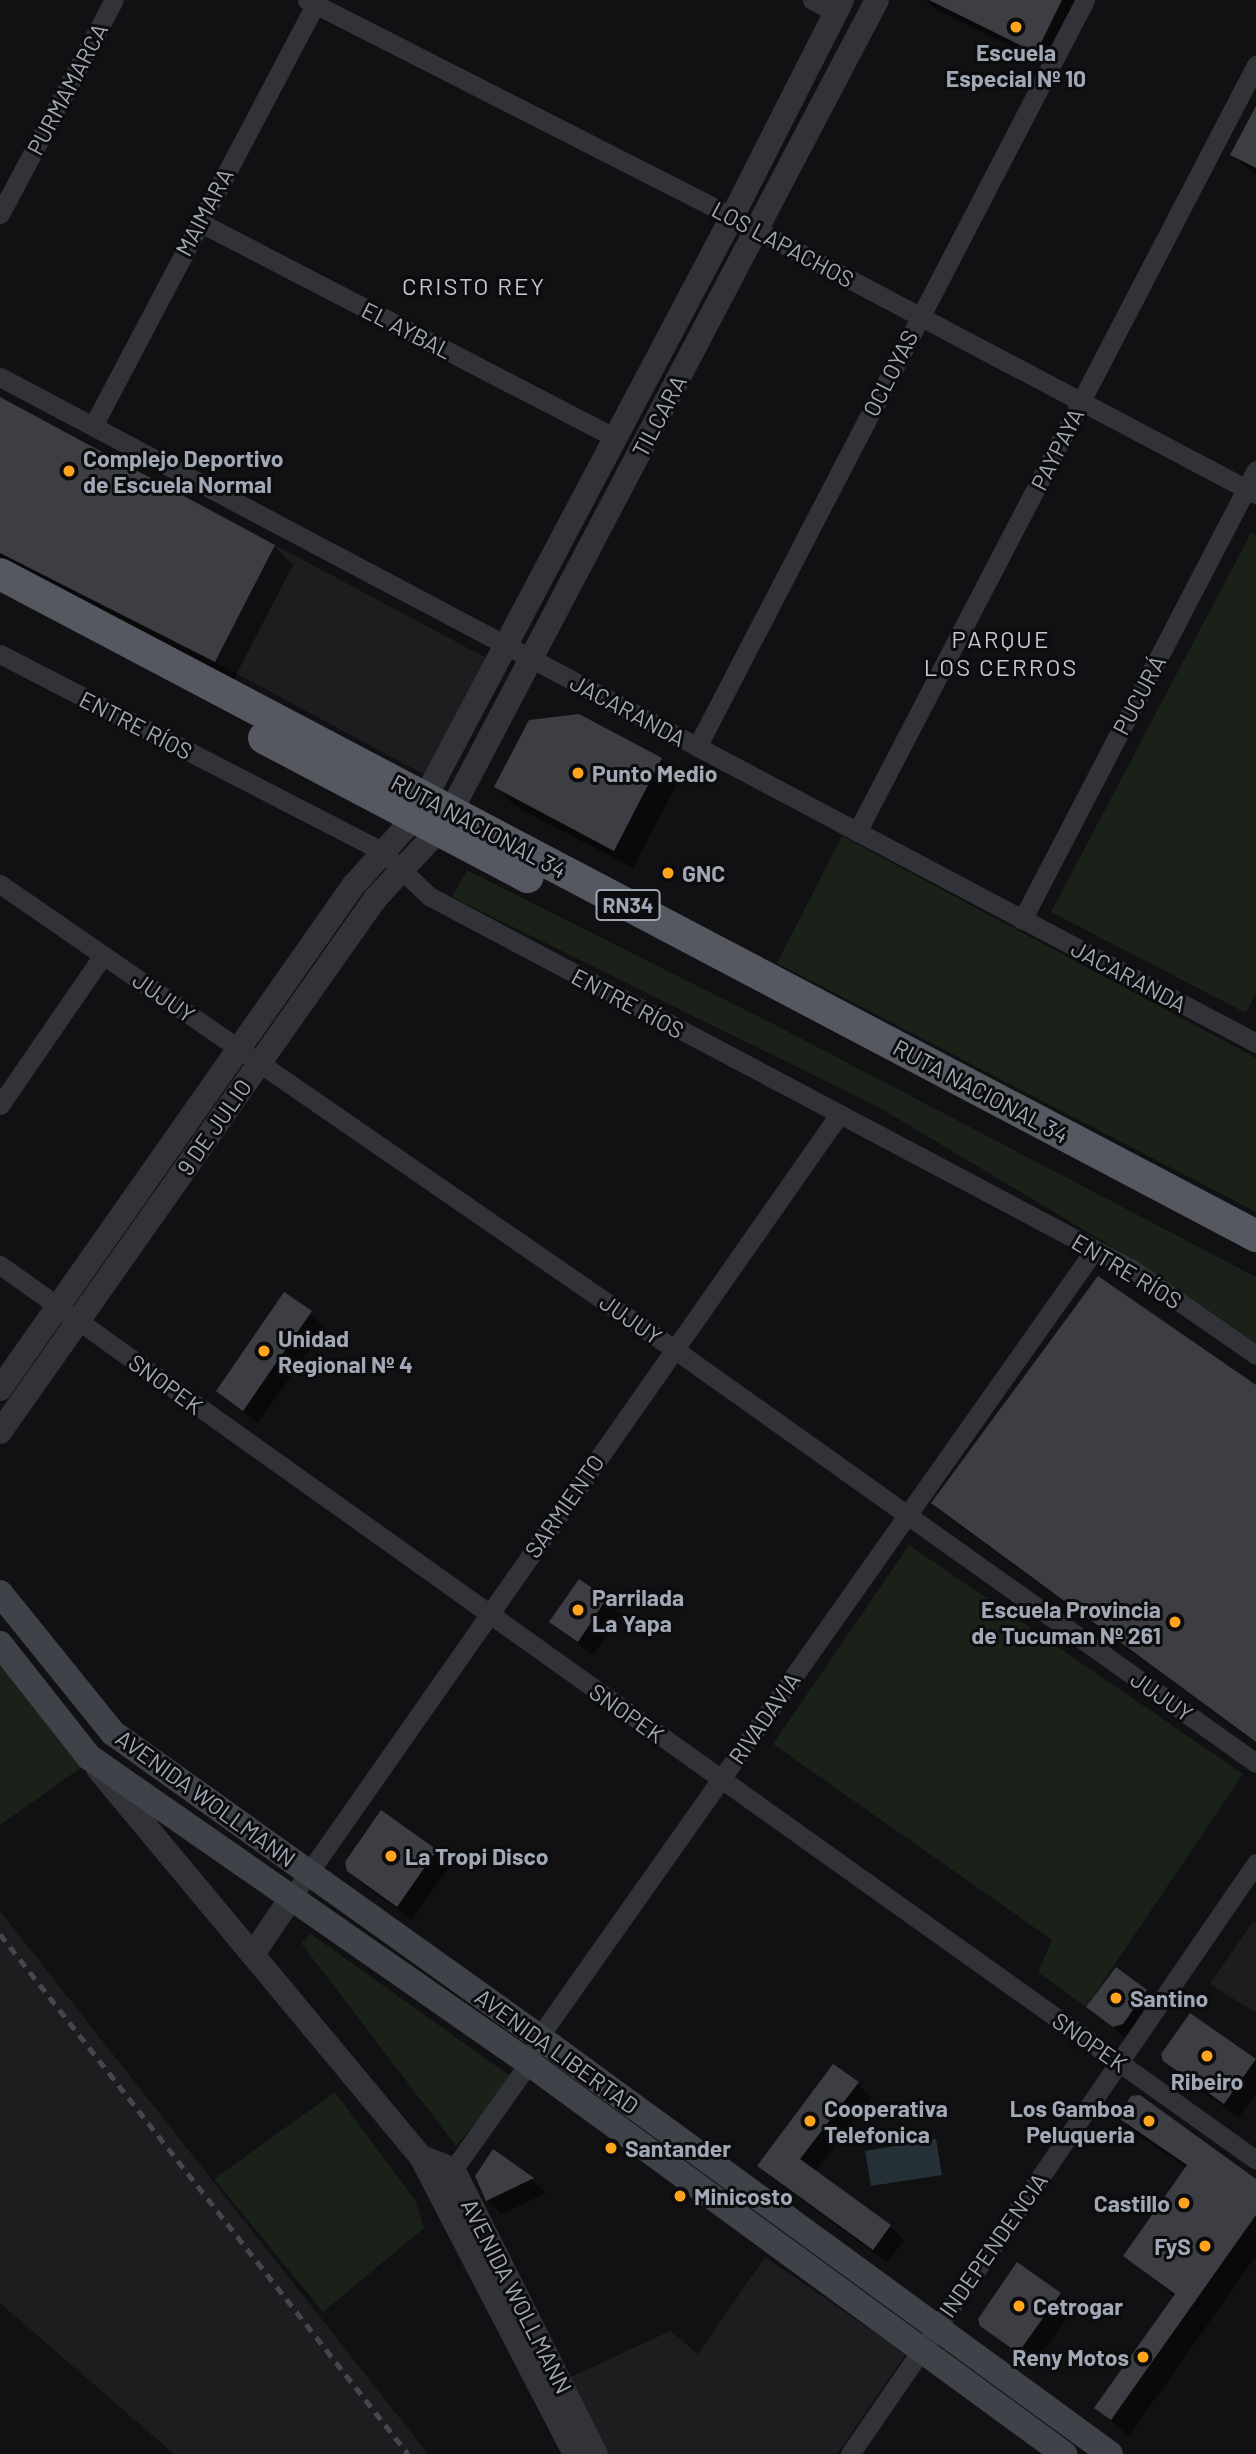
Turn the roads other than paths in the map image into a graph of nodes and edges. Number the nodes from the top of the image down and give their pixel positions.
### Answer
1 (114, 0) edge
2 (812, 0) edge
3 (877, 0) edge
4 (1085, 0) edge
5 (314, 2) edge
6 (839, 6) edge
7 (1256, 65) edge
8 (0, 214) edge
9 (732, 217) junction
10 (199, 222) junction
11 (757, 230) junction
12 (919, 316) junction
13 (0, 377) edge
14 (1081, 402) junction
15 (93, 426) junction
16 (615, 438) junction
17 (1256, 470) edge
18 (1251, 491) edge
19 (0, 574) edge
20 (0, 598) edge
21 (506, 646) junction
22 (0, 654) edge
23 (531, 659) junction
24 (697, 747) junction
25 (433, 814) junction
26 (857, 832) junction
27 (383, 852) junction
28 (402, 870) junction
29 (0, 884) edge
30 (1022, 920) junction
31 (103, 955) junction
32 (1255, 1040) edge
33 (239, 1048) junction
34 (260, 1063) junction
35 (0, 1105) edge
36 (838, 1115) junction
37 (1256, 1236) edge
38 (1095, 1250) junction
39 (1256, 1258) edge
40 (0, 1265) edge
41 (58, 1307) junction
42 (78, 1321) junction
43 (674, 1349) junction
44 (1256, 1355) edge
45 (0, 1389) edge
46 (0, 1432) edge
47 (908, 1515) junction
48 (0, 1592) edge
49 (488, 1614) junction
50 (0, 1644) edge
51 (89, 1757) junction
52 (1256, 1763) edge
53 (721, 1780) junction
54 (1256, 1863) edge
55 (308, 1872) junction
56 (291, 1898) junction
57 (253, 1954) junction
58 (539, 2037) junction
59 (1119, 2062) junction
60 (528, 2063) junction
61 (1256, 2160) edge
62 (446, 2179) junction
63 (928, 2339) junction
64 (575, 2454) edge
65 (596, 2454) edge
66 (850, 2454) edge
67 (1064, 2454) edge
68 (1110, 2454) edge

1 - 8 street, PURMAMARCA
2 - 6 street
3 - 11 street, TILCARA
4 - 12 street, OCLOYAS
5 - 9 street, LOS LAPACHOS
5 - 10 street, MAIMARA
6 - 9 street, TILCARA
7 - 14 street, PAYPAYA
9 - 11 street, LOS LAPACHOS
9 - 16 street, TILCARA
10 - 15 street, MAIMARA
10 - 16 street, EL AYBAL
11 - 12 street, LOS LAPACHOS
11 - 23 street, TILCARA
12 - 14 street, LOS LAPACHOS
12 - 24 street, OCLOYAS
13 - 15 street, JACARANDA
14 - 18 street, LOS LAPACHOS
14 - 26 street, PAYPAYA
15 - 21 street, JACARANDA
16 - 21 street, TILCARA
17 - 18 street, PUCURÁ
18 - 30 street, PUCURÁ
19 - 25 highway, RUTA NACIONAL 34 / RN34
20 - 25 highway, RUTA NACIONAL 34 / RN34
21 - 23 street, JACARANDA
21 - 25 street, TILCARA
22 - 27 street, ENTRE RÍOS
23 - 24 street, JACARANDA
23 - 25 street, TILCARA
24 - 26 street, JACARANDA
25 - 27 street, 9 DE JULIO
25 - 28 street, 9 DE JULIO
25 - 37 highway, RUTA NACIONAL 34 / RN34
25 - 39 highway, RUTA NACIONAL 34 / RN34
26 - 30 street, JACARANDA
27 - 28 street, ENTRE RÍOS
27 - 33 street, 9 DE JULIO
28 - 34 street, 9 DE JULIO
28 - 36 street, ENTRE RÍOS
29 - 31 street, JUJUY
30 - 32 street, JACARANDA
31 - 33 street, JUJUY
31 - 35 street
33 - 34 street, JUJUY
33 - 41 street, 9 DE JULIO
34 - 42 street, 9 DE JULIO
34 - 43 street, JUJUY
36 - 38 street, ENTRE RÍOS
36 - 43 street, SARMIENTO
38 - 44 street, ENTRE RÍOS
38 - 47 street, RIVADAVIA
40 - 41 street, SNOPEK
41 - 42 street, SNOPEK
41 - 45 street, 9 DE JULIO
42 - 46 street, 9 DE JULIO
42 - 49 street, SNOPEK
43 - 47 street, JUJUY
43 - 49 street, SARMIENTO
47 - 52 street, JUJUY
47 - 53 street, RIVADAVIA
48 - 55 main road, AVENIDA WOLLMANN
49 - 53 street, SNOPEK
49 - 55 street, SARMIENTO
50 - 51 main road, AVENIDA WOLLMANN
51 - 56 main road, AVENIDA WOLLMANN
51 - 57 street, AVENIDA WOLLMANN
53 - 58 street, RIVADAVIA
53 - 59 street, SNOPEK
54 - 59 street, INDEPENDENCIA
55 - 56 street, SARMIENTO
55 - 58 main road, AVENIDA LIBERTAD
56 - 57 street, AVENIDA WOLLMANN
56 - 60 main road, AVENIDA LIBERTAD
57 - 62 street, AVENIDA WOLLMANN
58 - 60 street, RIVADAVIA
58 - 63 main road, AVENIDA LIBERTAD
59 - 61 street, SNOPEK
59 - 63 street, INDEPENDENCIA
60 - 62 street, RIVADAVIA
60 - 63 main road, AVENIDA LIBERTAD
62 - 64 street, AVENIDA WOLLMANN
62 - 65 street, AVENIDA WOLLMANN
63 - 66 street, INDEPENDENCIA
63 - 67 main road, AVENIDA LIBERTAD
63 - 68 main road, AVENIDA LIBERTAD

